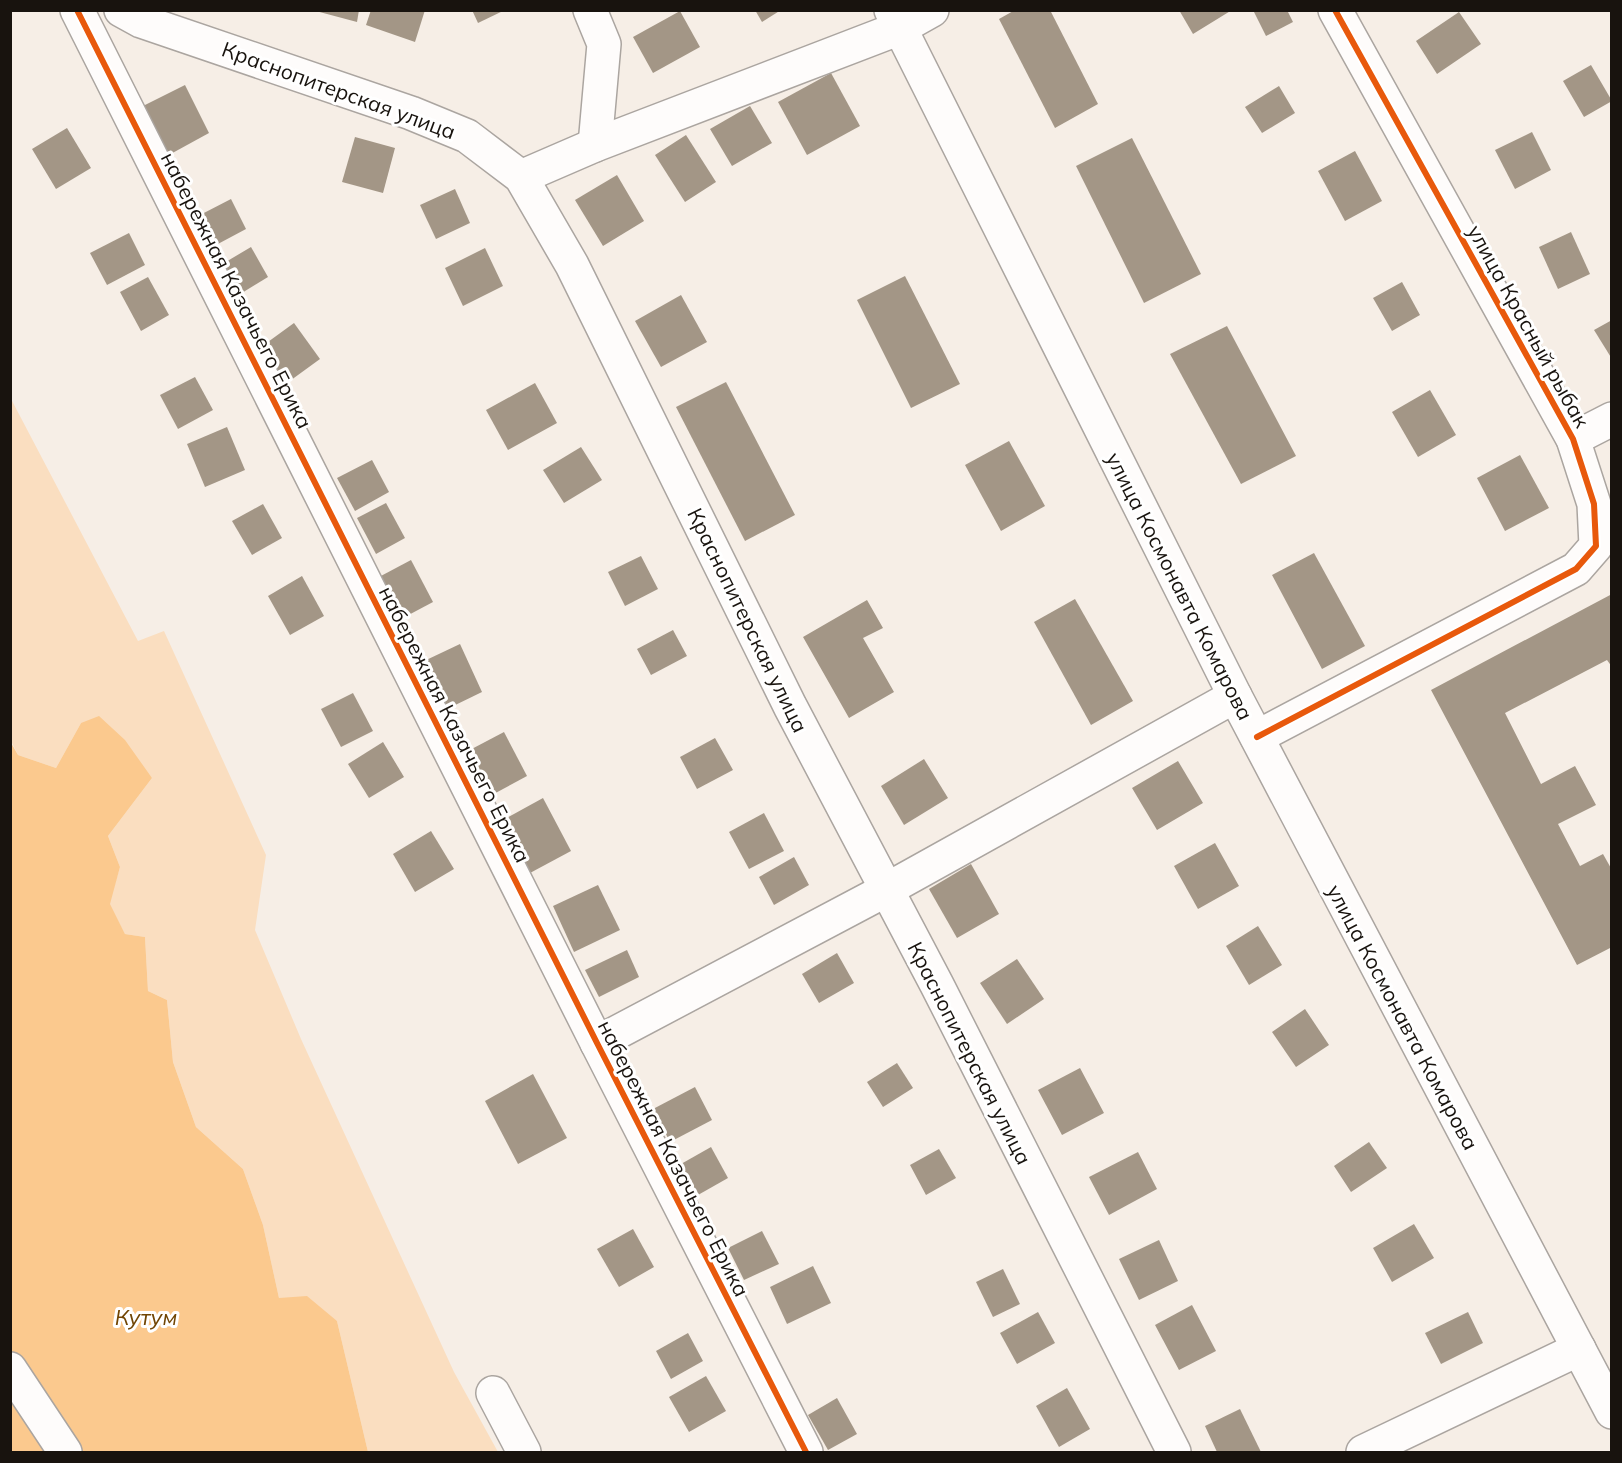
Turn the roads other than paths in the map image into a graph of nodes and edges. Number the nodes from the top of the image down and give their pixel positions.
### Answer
1 (77, 10) edge
2 (121, 10) edge
3 (590, 10) edge
4 (932, 10) edge
5 (1335, 10) edge
6 (896, 19) edge
7 (595, 145) junction
8 (521, 177) junction
9 (1611, 419) edge
10 (1574, 439) junction
11 (1235, 696) junction
12 (1257, 737) junction
13 (886, 890) junction
14 (597, 1043) junction
15 (1579, 1349) junction
16 (10, 1369) edge
17 (493, 1393) dead end
18 (1611, 1412) edge
19 (65, 1452) edge
20 (524, 1452) edge
21 (806, 1452) edge
22 (1174, 1452) edge
23 (1363, 1452) edge

1 - 14 street, набережная Казачьего Ерика
2 - 8 street, Краснопитерская улица
3 - 7 street
4 - 6 street
5 - 10 street, улица Красный рыбак
6 - 7 street
6 - 11 street, улица Космонавта Комарова
7 - 8 street
8 - 13 street, Краснопитерская улица
9 - 10 street
10 - 12 street, улица Красный рыбак
11 - 12 street, улица Космонавта Комарова
11 - 13 street
12 - 15 street, улица Космонавта Комарова
13 - 14 street
13 - 22 street, Краснопитерская улица
14 - 21 street, набережная Казачьего Ерика
15 - 18 street, улица Космонавта Комарова
15 - 23 street
16 - 19 street
17 - 20 street

